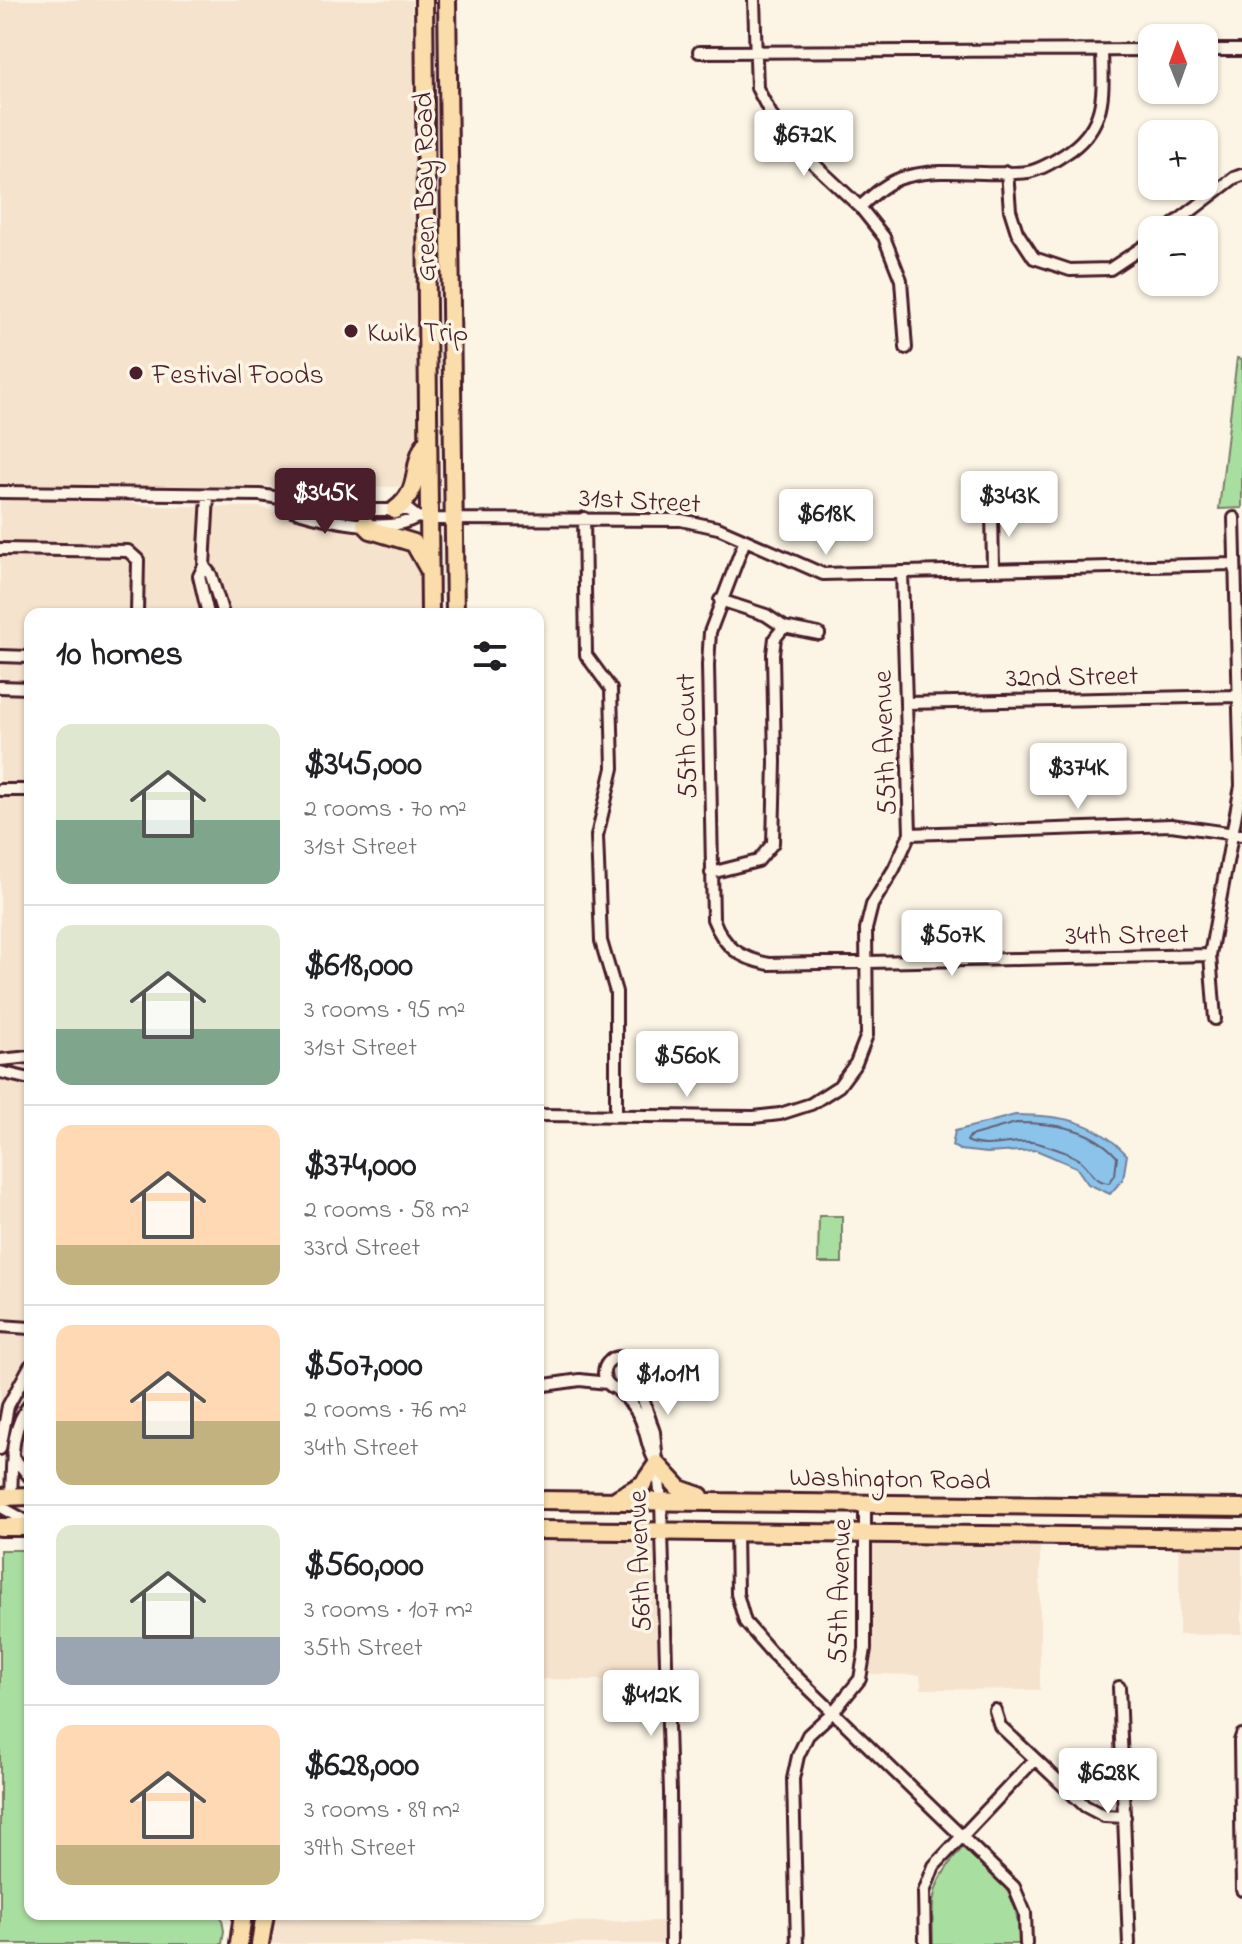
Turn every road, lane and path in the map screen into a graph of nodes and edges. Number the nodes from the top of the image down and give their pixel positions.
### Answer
1 (424, 0) edge
2 (447, 0) edge
3 (754, 0) edge
4 (1138, 50) edge
5 (1218, 50) edge
6 (1242, 50) edge
7 (1102, 51) junction
8 (699, 52) dead end
9 (755, 53) junction
10 (1007, 172) junction
11 (1242, 175) edge
12 (860, 207) junction
13 (1184, 216) edge
14 (1138, 250) edge
15 (906, 348) dead end
16 (429, 438) junction
17 (0, 492) edge
18 (208, 496) junction
19 (287, 499) junction
20 (992, 509) dead end
21 (395, 510) junction
22 (423, 518) junction
23 (584, 518) junction
24 (1234, 518) dead end
25 (453, 519) junction
26 (365, 524) junction
27 (745, 540) junction
28 (0, 549) edge
29 (1234, 564) junction
30 (204, 566) junction
31 (430, 570) junction
32 (993, 570) junction
33 (902, 572) junction
34 (720, 600) junction
35 (137, 608) edge
36 (207, 608) edge
37 (221, 608) edge
38 (430, 608) edge
39 (455, 608) edge
40 (784, 627) junction
41 (819, 634) dead end
42 (0, 656) edge
43 (24, 657) edge
44 (0, 687) edge
45 (24, 688) edge
46 (1239, 696) junction
47 (906, 703) junction
48 (0, 790) edge
49 (24, 790) edge
50 (910, 834) junction
51 (1238, 834) edge
52 (711, 873) junction
53 (720, 936) joint
54 (1210, 955) junction
55 (867, 963) junction
56 (1215, 1019) dead end
57 (24, 1058) edge
58 (0, 1060) edge
59 (0, 1072) edge
60 (24, 1078) edge
61 (544, 1115) edge
62 (616, 1115) junction
63 (0, 1326) edge
64 (24, 1328) edge
65 (605, 1366) junction
66 (635, 1375) junction
67 (24, 1377) edge
68 (580, 1380) junction
69 (544, 1385) edge
70 (611, 1385) junction
71 (24, 1411) edge
72 (0, 1449) edge
73 (13, 1457) junction
74 (657, 1464) junction
75 (24, 1470) edge
76 (24, 1498) edge
77 (544, 1498) edge
78 (615, 1500) junction
79 (661, 1501) junction
80 (749, 1502) junction
81 (3, 1503) edge
82 (865, 1503) junction
83 (1176, 1506) junction
84 (1242, 1508) edge
85 (24, 1520) edge
86 (24, 1525) edge
87 (0, 1527) edge
88 (544, 1530) edge
89 (661, 1530) junction
90 (736, 1532) junction
91 (865, 1533) junction
92 (1177, 1537) junction
93 (1242, 1538) edge
94 (1119, 1687) dead end
95 (995, 1710) dead end
96 (834, 1711) junction
97 (1242, 1735) edge
98 (1035, 1759) junction
99 (1125, 1817) junction
100 (963, 1837) junction
101 (1242, 1890) edge
102 (242, 1920) edge
103 (264, 1920) edge
104 (239, 1944) edge
105 (260, 1944) edge
106 (671, 1944) edge
107 (797, 1944) edge
108 (925, 1944) edge
109 (1026, 1944) edge
110 (1129, 1944) edge

1 - 16 main road, Green Bay Road
2 - 25 main road, Green Bay Road
3 - 9 street
4 - 7 street
5 - 6 street
7 - 9 street
7 - 10 street
8 - 9 street
9 - 12 street
10 - 12 street
10 - 14 street
11 - 13 street
12 - 15 street
16 - 21 main road
16 - 22 main road, Green Bay Road
17 - 18 street, 31st Street
18 - 19 street, 31st Street
18 - 30 street
19 - 21 street, 31st Street
19 - 26 street, 31st Street
20 - 32 street
21 - 22 street, 31st Street
22 - 25 street, 31st Street
22 - 26 street, 31st Street
22 - 31 main road, Green Bay Road
23 - 25 street, 31st Street
23 - 27 street, 31st Street
23 - 62 street
24 - 29 street
25 - 39 main road, Green Bay Road
26 - 31 main road
27 - 33 street, 31st Street
27 - 34 street, 55th Court
28 - 35 street
29 - 32 street, 31st Street
29 - 46 street
30 - 36 street
30 - 37 street
31 - 38 main road, Green Bay Road
32 - 33 street, 31st Street
33 - 47 street, 55th Avenue
34 - 40 street
34 - 52 street, 55th Court
40 - 41 street
40 - 52 street
42 - 43 street
44 - 45 street
46 - 47 street, 32nd Street
46 - 51 street
47 - 50 street, 55th Avenue
48 - 49 street
50 - 51 street
50 - 55 street, 55th Avenue
51 - 54 street
52 - 53 street, 55th Court
53 - 55 street, 34th Street
54 - 55 street, 34th Street
54 - 56 street
55 - 62 street, 55th Avenue
57 - 58 street
59 - 60 street
61 - 62 street
63 - 64 street
65 - 66 street
65 - 68 street
65 - 70 street
66 - 70 street
66 - 74 street, 56th Avenue
67 - 72 street
68 - 69 street
68 - 70 street
70 - 74 street, 56th Avenue
71 - 73 street
73 - 75 street
73 - 81 street
74 - 78 main road
74 - 79 street, 56th Avenue
74 - 80 main road
76 - 81 main road
77 - 78 main road, Washington Road
78 - 79 main road, Washington Road
79 - 80 main road, Washington Road
79 - 89 street, 56th Avenue
80 - 82 main road, Washington Road
81 - 85 street
82 - 83 main road, Washington Road
82 - 91 street, 55th Avenue
83 - 84 main road, Washington Road
83 - 92 main road
86 - 87 main road
88 - 89 main road, Washington Road
89 - 90 main road, Washington Road
89 - 106 street, 56th Avenue
90 - 91 main road, Washington Road
90 - 96 street
91 - 92 main road, Washington Road
91 - 96 street, 55th Avenue
92 - 93 main road, Washington Road
94 - 99 street
95 - 98 street
96 - 100 street
96 - 107 street, 55th Avenue
97 - 101 street
98 - 99 street
98 - 100 street
99 - 110 street
100 - 108 street
100 - 109 street
102 - 104 main road
103 - 105 main road

